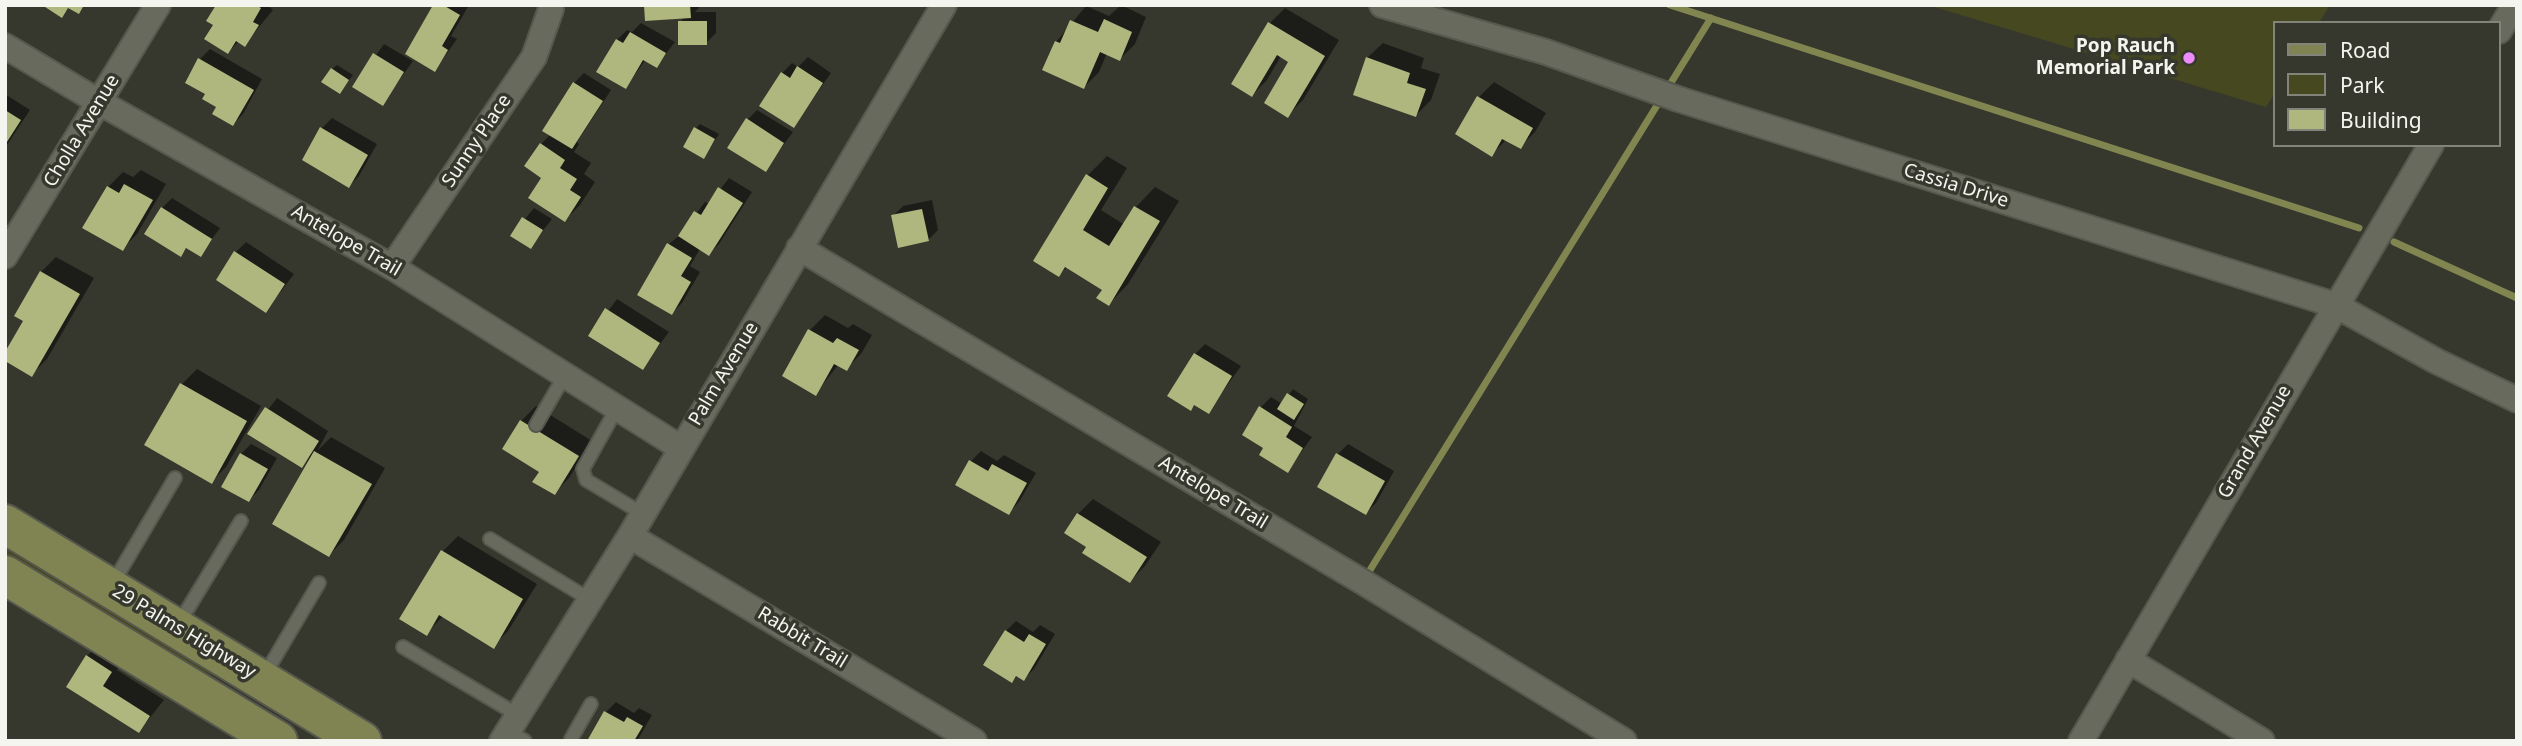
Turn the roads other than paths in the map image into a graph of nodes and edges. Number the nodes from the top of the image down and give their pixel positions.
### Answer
1 (158, 5) edge
2 (944, 5) edge
3 (1382, 5) edge
4 (2515, 5) edge
5 (551, 9) dead end
6 (2501, 28) edge
7 (5, 46) edge
8 (99, 102) junction
9 (2430, 147) edge
10 (799, 248) junction
11 (5, 256) edge
12 (392, 267) junction
13 (2335, 304) junction
14 (565, 375) junction
15 (2517, 400) edge
16 (617, 408) junction
17 (536, 425) dead end
18 (681, 448) junction
19 (175, 478) dead end
20 (643, 514) junction
21 (242, 521) dead end
22 (5, 524) edge
23 (630, 536) junction
24 (490, 539) dead end
25 (5, 575) edge
26 (320, 583) dead end
27 (110, 587) junction
28 (589, 599) junction
29 (176, 628) junction
30 (403, 646) dead end
31 (2129, 660) junction
32 (262, 680) junction
33 (200, 694) junction
34 (591, 704) dead end
35 (513, 732) edge
36 (572, 740) edge
37 (278, 741) edge
38 (320, 741) edge
39 (362, 741) edge
40 (974, 741) edge
41 (1624, 741) edge
42 (2081, 741) edge
43 (2262, 741) edge

1 - 8 street, Cholla Avenue
2 - 10 street, Palm Avenue
3 - 13 street, Cassia Drive
4 - 6 street
5 - 12 street, Sunny Place
7 - 8 street, Antelope Trail
8 - 11 street, Cholla Avenue
8 - 12 street, Antelope Trail
9 - 13 street, Grand Avenue
10 - 18 street, Palm Avenue
10 - 41 street, Antelope Trail
12 - 14 street, Antelope Trail
13 - 15 street, Cassia Drive
13 - 31 street, Grand Avenue
14 - 16 street, Antelope Trail
14 - 17 lane
16 - 18 street, Antelope Trail
16 - 20 lane
18 - 20 street, Palm Avenue
19 - 27 lane
20 - 23 street, Palm Avenue
21 - 29 lane
22 - 27 main road, 29 Palms Highway
23 - 28 street, Palm Avenue
23 - 40 street, Rabbit Trail
24 - 28 lane
25 - 33 main road
26 - 32 lane
27 - 29 main road, 29 Palms Highway
28 - 35 street, Palm Avenue
29 - 32 main road, 29 Palms Highway
30 - 35 lane
31 - 42 street, Grand Avenue
31 - 43 street
32 - 39 main road, 29 Palms Highway
33 - 37 main road
33 - 38 main road
34 - 36 lane

